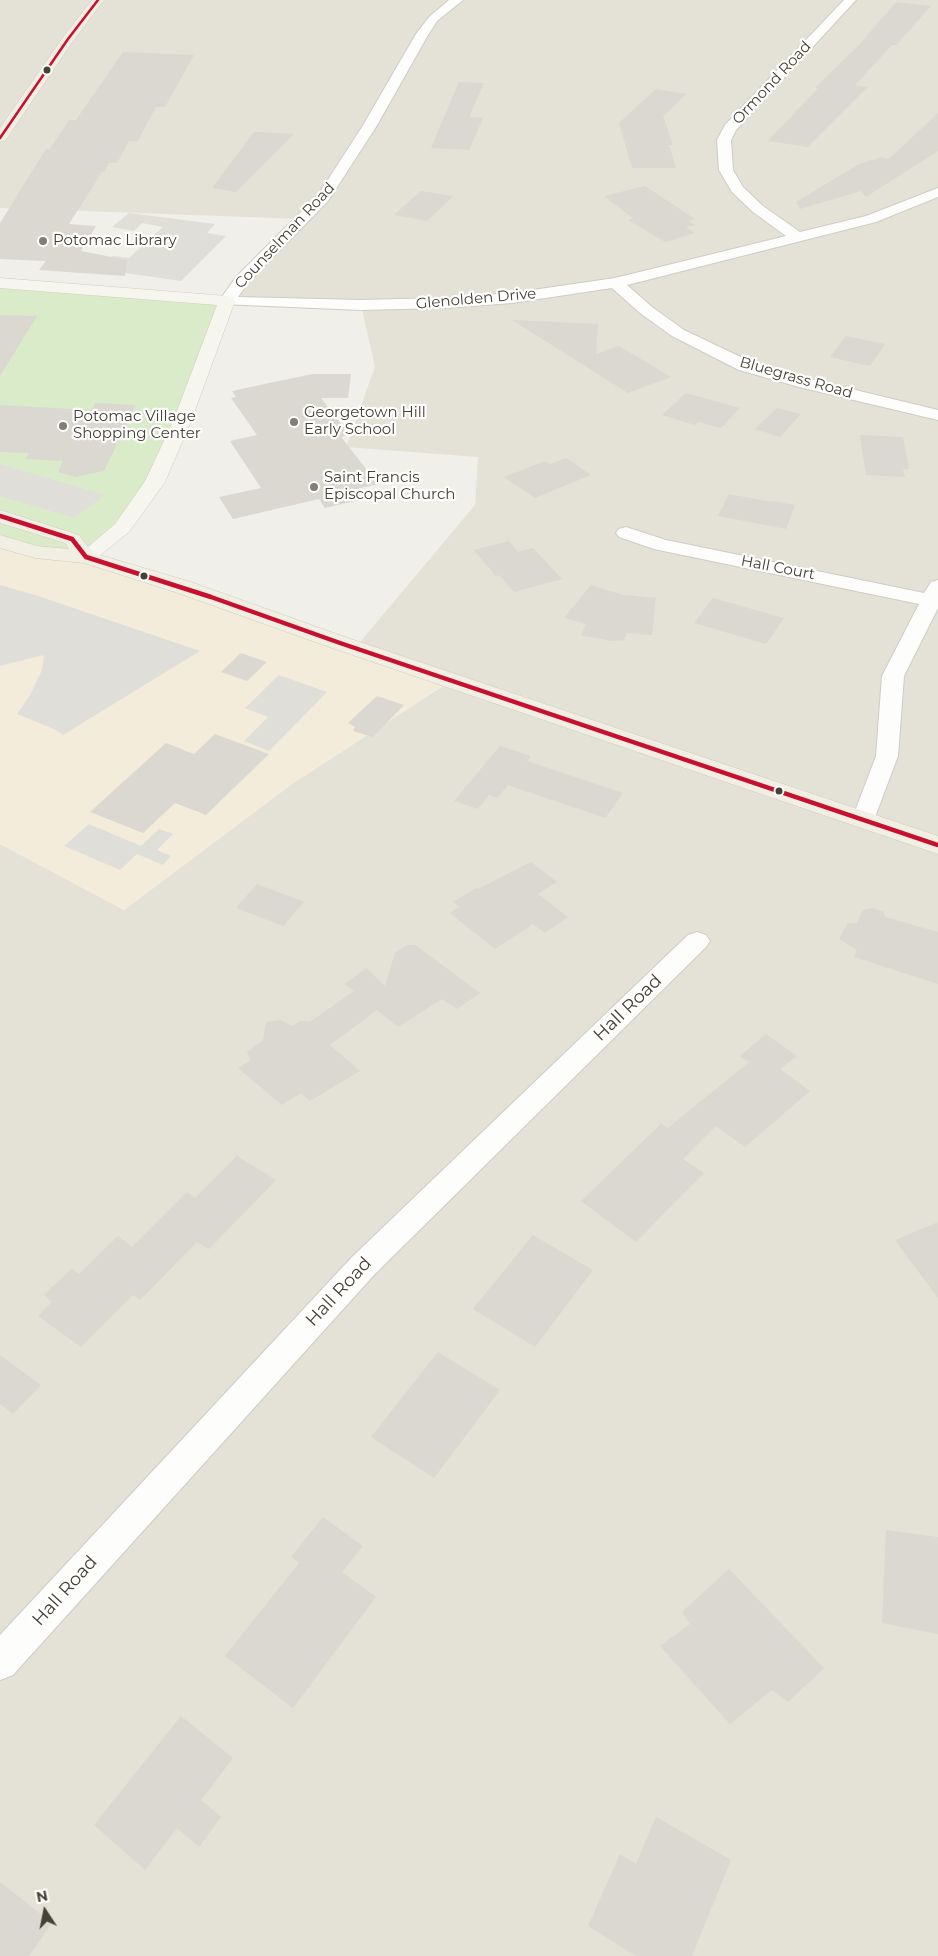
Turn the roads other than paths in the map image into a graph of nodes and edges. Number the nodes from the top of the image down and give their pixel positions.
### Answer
1 (98, 0) edge
2 (457, 0) edge
3 (850, 0) edge
4 (0, 138) edge
5 (938, 192) edge
6 (797, 237) junction
7 (0, 283) edge
8 (615, 283) junction
9 (227, 301) junction
10 (938, 415) edge
11 (0, 516) edge
12 (626, 533) dead end
13 (0, 541) edge
14 (86, 557) junction
15 (936, 596) edge
16 (864, 819) junction
17 (938, 845) edge
18 (697, 941) dead end
19 (0, 1662) edge

1 - 4 main road
2 - 9 street, Counselman Road
3 - 6 street, Ormond Road
5 - 6 street, Glenolden Drive
6 - 8 street, Glenolden Drive
7 - 9 street, Glenolden Drive
8 - 9 street, Glenolden Drive
8 - 10 street, Bluegrass Road
9 - 14 street, Counselman Road
11 - 14 main road
12 - 15 street, Hall Court
13 - 14 main road
14 - 16 main road
15 - 16 street
16 - 17 main road
18 - 19 street, Hall Road

